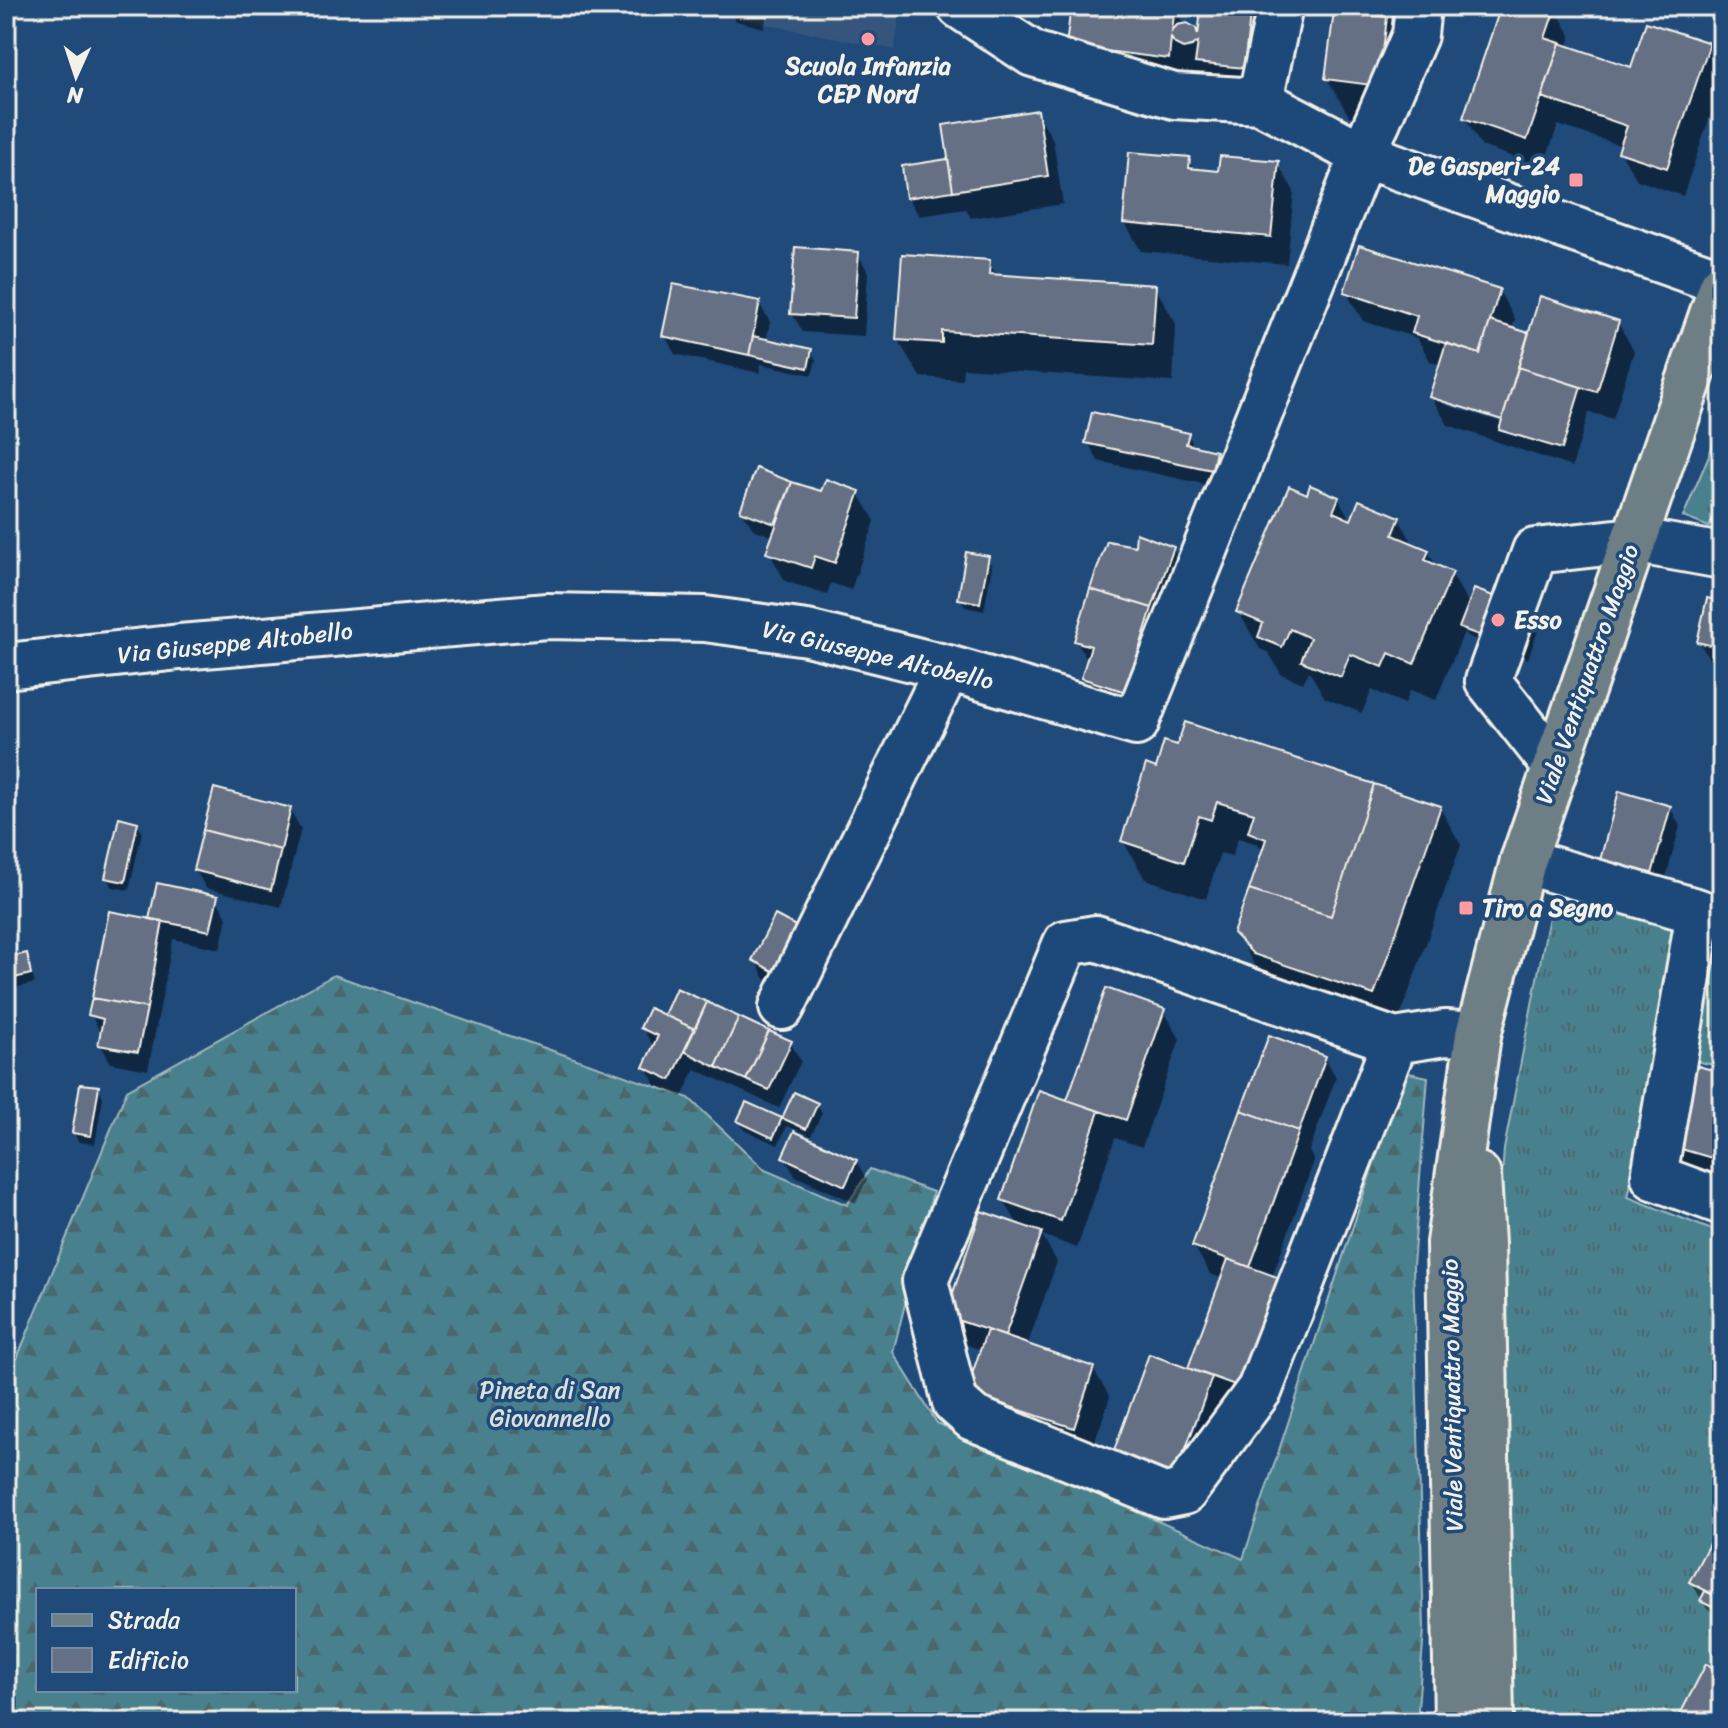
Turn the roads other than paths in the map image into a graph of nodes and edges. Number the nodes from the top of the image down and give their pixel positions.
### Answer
1 (960, 6) edge
2 (1280, 6) edge
3 (1418, 6) edge
4 (1260, 101) junction
5 (1363, 155) junction
6 (1722, 284) edge
7 (1633, 540) junction
8 (1722, 556) edge
9 (6, 666) edge
10 (948, 668) junction
11 (1555, 766) junction
12 (1523, 861) junction
13 (782, 1007) dead end
14 (1395, 1041) junction
15 (1475, 1052) junction
16 (1722, 1202) edge
17 (1457, 1722) edge
18 (1491, 1722) edge

1 - 4 street
2 - 4 street
3 - 5 street
4 - 5 street
5 - 6 street
5 - 10 street, Via Giuseppe Altobello
6 - 7 main road, Viale Ventiquattro Maggio
7 - 8 street
7 - 11 main road, Viale Ventiquattro Maggio
7 - 11 street
9 - 10 street, Via Giuseppe Altobello
10 - 13 street
11 - 12 main road, Viale Ventiquattro Maggio
12 - 15 main road, Viale Ventiquattro Maggio
12 - 16 street
14 - 14 street
14 - 15 street
15 - 17 main road, Viale Ventiquattro Maggio
15 - 18 main road, Viale Ventiquattro Maggio

